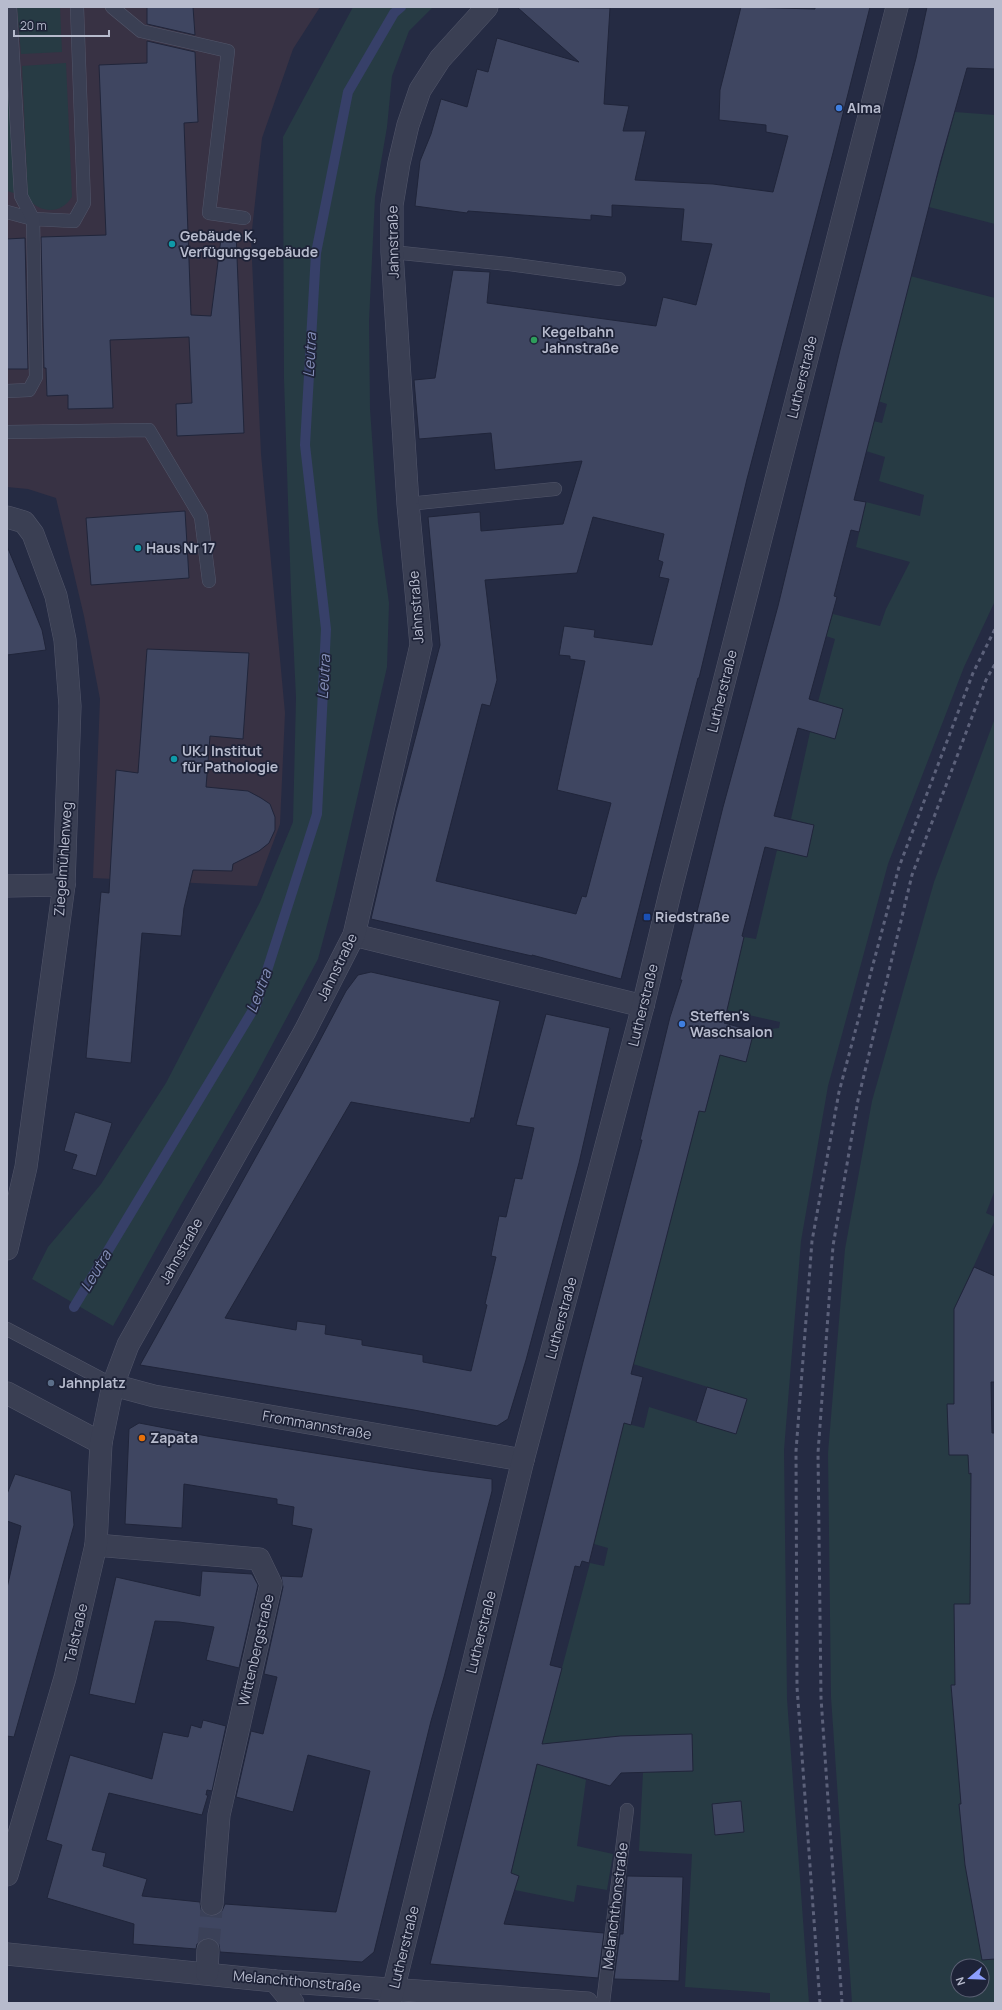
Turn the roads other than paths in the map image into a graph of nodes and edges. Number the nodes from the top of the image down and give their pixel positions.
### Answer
1 (10, 7) edge
2 (77, 7) edge
3 (112, 7) edge
4 (487, 7) edge
5 (897, 7) edge
6 (7, 212) edge
7 (244, 218) dead end
8 (34, 219) junction
9 (392, 252) junction
10 (619, 280) dead end
11 (7, 391) edge
12 (7, 432) edge
13 (555, 489) dead end
14 (408, 504) junction
15 (15, 520) edge
16 (209, 581) dead end
17 (64, 885) junction
18 (7, 886) edge
19 (354, 935) junction
20 (643, 1006) junction
21 (7, 1249) edge
22 (7, 1329) edge
23 (113, 1385) junction
24 (7, 1393) edge
25 (101, 1443) junction
26 (523, 1460) junction
27 (96, 1545) junction
28 (627, 1810) dead end
29 (7, 1875) edge
30 (212, 1904) tunnel mouth
31 (208, 1950) tunnel mouth
32 (7, 1954) edge
33 (207, 1973) junction
34 (275, 1981) junction
35 (392, 1995) edge
36 (292, 2003) edge
37 (587, 2003) edge
38 (604, 2003) edge

1 - 8 lane
2 - 8 lane
3 - 7 lane
4 - 9 street, Jahnstraße
5 - 20 street, Lutherstraße
6 - 8 lane
8 - 11 lane
9 - 10 lane
9 - 14 street, Jahnstraße
12 - 16 lane
13 - 14 lane
14 - 19 street, Jahnstraße
15 - 17 street, Ziegelmühlenweg
17 - 18 street
17 - 21 street, Ziegelmühlenweg
19 - 20 street
19 - 23 street, Jahnstraße
20 - 26 street, Lutherstraße
22 - 23 lane
23 - 25 street, Talstraße
23 - 26 street, Frommannstraße
24 - 25 street
25 - 27 street, Talstraße
26 - 35 street, Lutherstraße
27 - 29 street, Talstraße
27 - 30 street, Wittenbergstraße
28 - 38 lane, Melanchthonstraße
31 - 33 street
32 - 33 street, Melanchthonstraße
33 - 34 street, Melanchthonstraße
34 - 35 street, Melanchthonstraße
34 - 36 street
35 - 37 street, Melanchthonstraße

